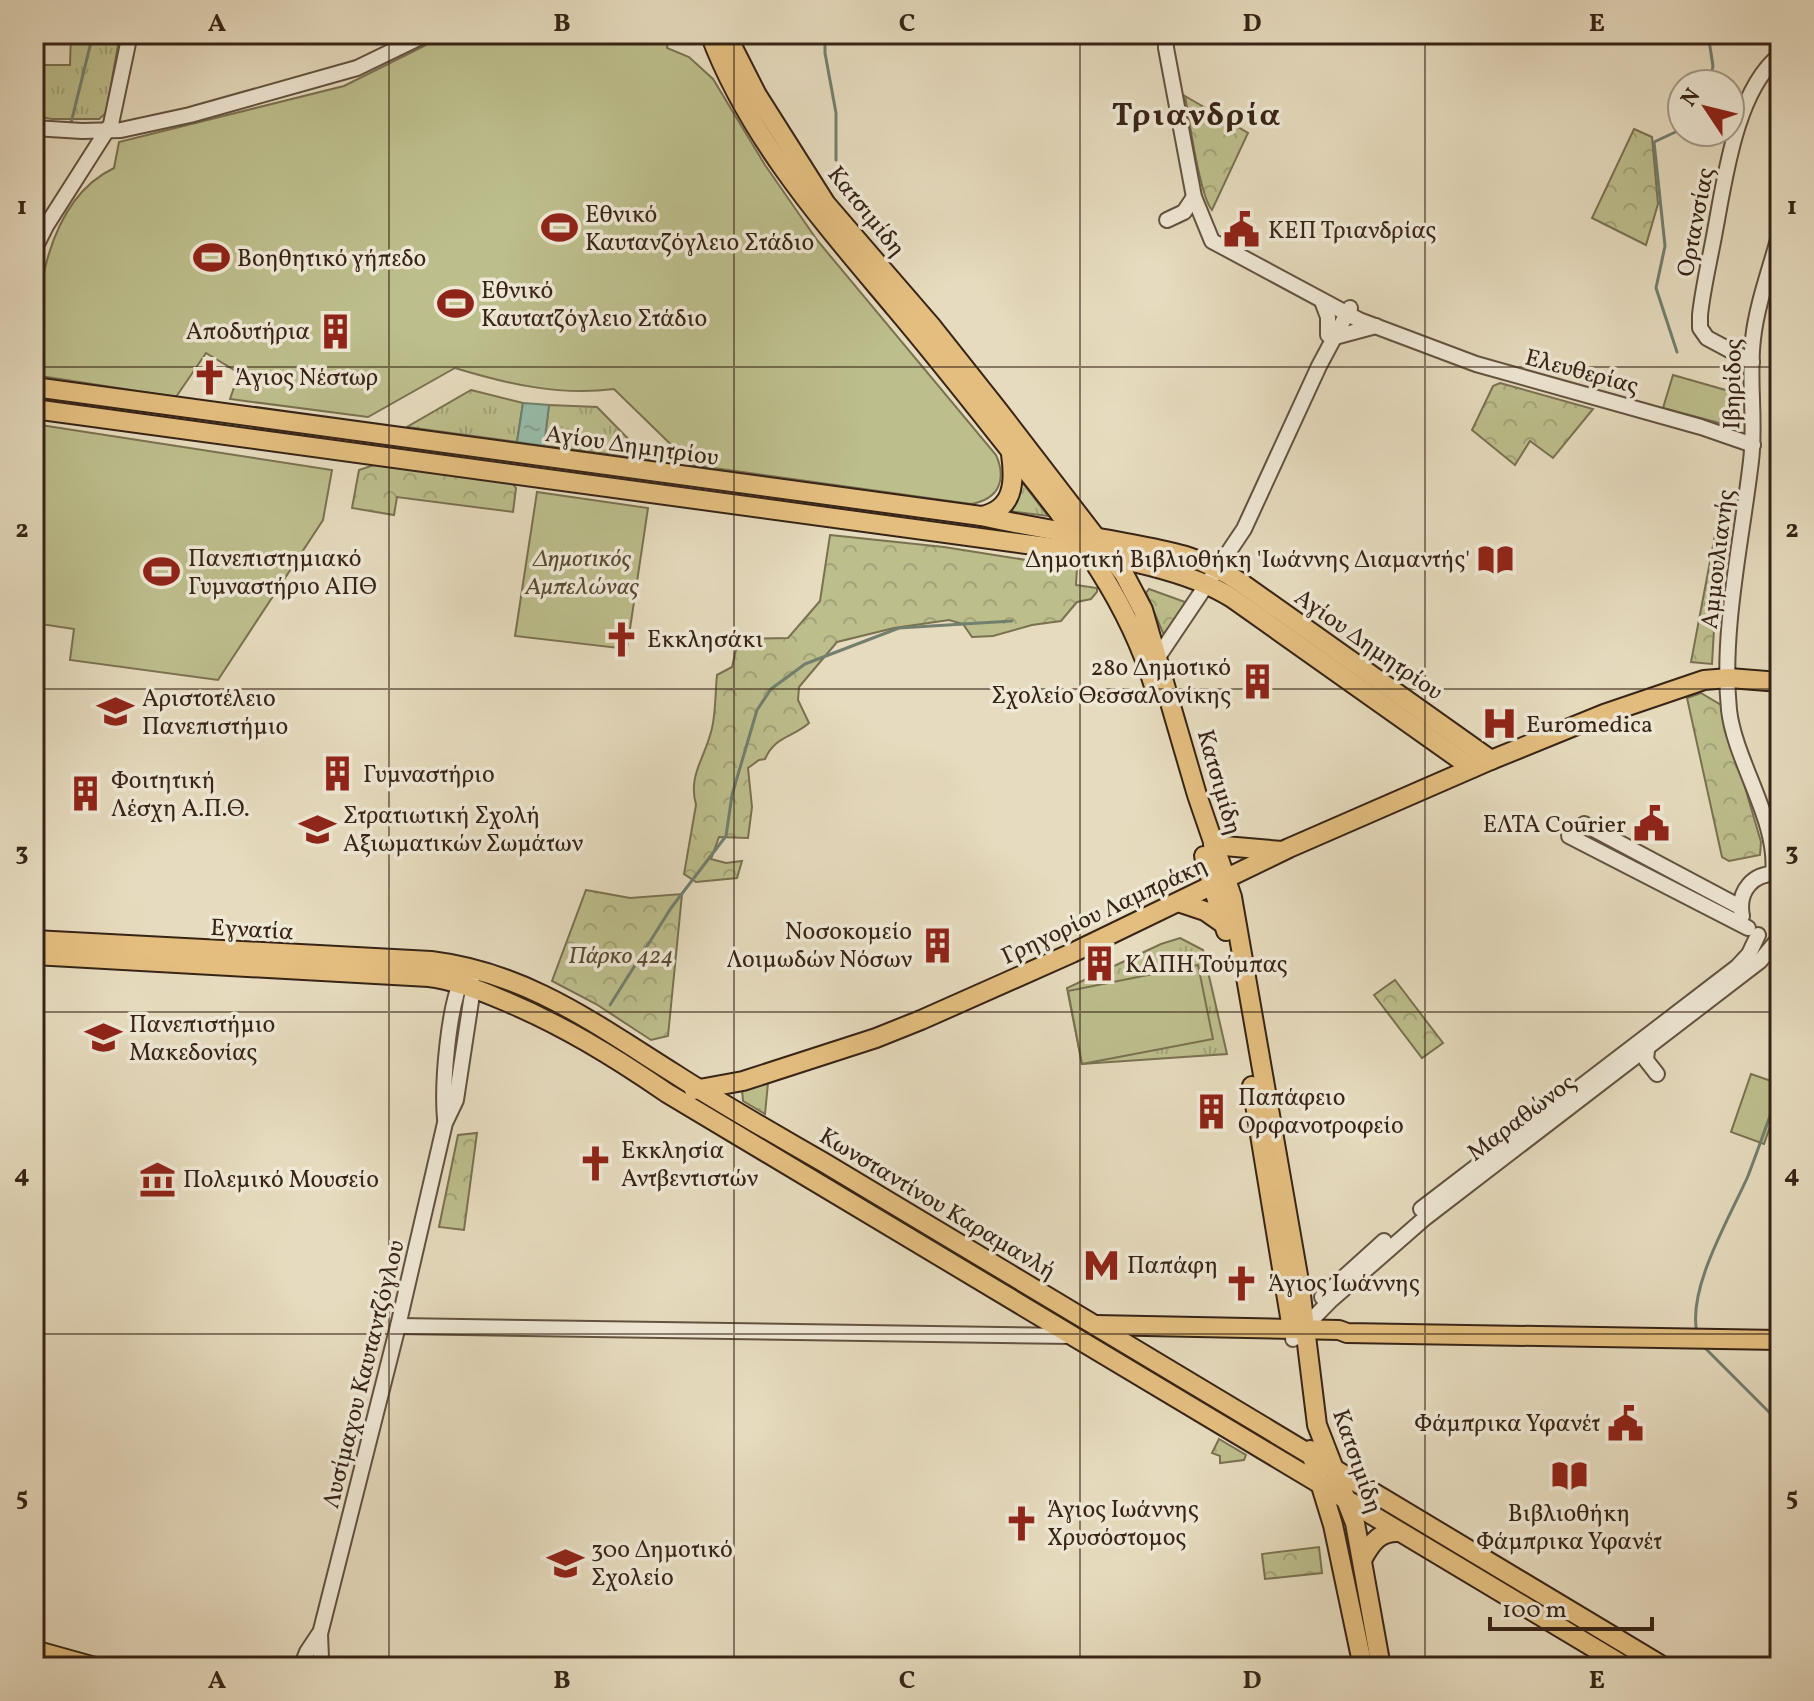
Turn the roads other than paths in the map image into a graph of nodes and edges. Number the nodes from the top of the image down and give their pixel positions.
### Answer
1 (130, 34) edge
2 (427, 34) edge
3 (710, 34) edge
4 (726, 34) edge
5 (1166, 34) edge
6 (1780, 55) edge
7 (34, 128) edge
8 (108, 131) junction
9 (1194, 197) junction
10 (1167, 220) dead end
11 (1780, 232) edge
12 (34, 250) edge
13 (1289, 280) junction
14 (1322, 301) junction
15 (1346, 308) junction
16 (1376, 326) junction
17 (1402, 335) junction
18 (1332, 336) junction
19 (1752, 362) junction
20 (34, 387) edge
21 (34, 409) edge
22 (330, 426) junction
23 (1753, 445) junction
24 (495, 450) junction
25 (1011, 451) junction
26 (347, 452) junction
27 (562, 460) junction
28 (492, 472) junction
29 (558, 481) junction
30 (981, 516) junction
31 (1075, 532) junction
32 (1093, 545) junction
33 (1113, 559) junction
34 (1214, 576) junction
35 (1158, 657) junction
36 (1729, 678) junction
37 (1780, 682) edge
38 (1491, 760) junction
39 (1472, 768) junction
40 (1584, 824) dead end
41 (1569, 836) dead end
42 (1213, 845) junction
43 (1283, 851) junction
44 (1776, 874) edge
45 (1219, 883) junction
46 (1181, 903) junction
47 (1740, 907) junction
48 (1225, 925) junction
49 (1753, 931) junction
50 (1780, 937) edge
51 (34, 940) edge
52 (34, 955) edge
53 (467, 979) junction
54 (1647, 1050) junction
55 (1657, 1074) dead end
56 (700, 1089) junction
57 (667, 1093) junction
58 (1096, 1325) junction
59 (398, 1326) junction
60 (1299, 1331) junction
61 (1072, 1336) junction
62 (1114, 1336) junction
63 (1780, 1340) edge
64 (1311, 1455) junction
65 (1333, 1468) junction
66 (1320, 1485) junction
67 (1347, 1501) junction
68 (1399, 1532) junction
69 (1363, 1558) junction
70 (320, 1634) junction
71 (34, 1650) edge
72 (95, 1667) edge
73 (301, 1667) edge
74 (317, 1667) edge
75 (1363, 1667) edge
76 (1381, 1667) edge
77 (1626, 1667) edge
78 (1664, 1667) edge

1 - 8 street
2 - 8 street
3 - 25 main road, Κατσιμίδη
4 - 32 main road, Κατσιμίδη
5 - 9 street
6 - 19 street, Ορτανσίας
7 - 8 street
8 - 12 street
9 - 10 street
9 - 13 street, Ελευθερίας
11 - 19 street, Ιβηρίδος
13 - 14 street, Ελευθερίας
13 - 15 street, Ελευθερίας
14 - 15 street, Ελευθερίας
14 - 18 street
15 - 16 street, Ελευθερίας
15 - 17 street, Ελευθερίας
15 - 18 street
16 - 17 street, Ελευθερίας
16 - 18 street
17 - 23 street, Ελευθερίας
18 - 34 street
19 - 23 street, Ιβηρίδος
20 - 22 main road, Αγίου Δημητρίου
21 - 26 main road, Αγίου Δημητρίου
22 - 24 main road, Αγίου Δημητρίου
22 - 26 main road
23 - 36 street, Αμμουλιανής
24 - 27 main road, Αγίου Δημητρίου
24 - 28 main road
25 - 30 main road
25 - 31 main road, Κατσιμίδη
26 - 28 main road, Αγίου Δημητρίου
27 - 29 main road
27 - 30 main road, Αγίου Δημητρίου
28 - 29 main road, Αγίου Δημητρίου
29 - 32 main road, Αγίου Δημητρίου
30 - 31 main road, Αγίου Δημητρίου
31 - 32 main road, Αγίου Δημητρίου
32 - 33 main road, Κατσιμίδη
32 - 34 main road, Αγίου Δημητρίου
32 - 45 main road, Κατσιμίδη
33 - 34 main road, Αγίου Δημητρίου
33 - 35 main road, Κατσιμίδη
34 - 35 street
34 - 38 main road, Αγίου Δημητρίου
34 - 39 main road, Αγίου Δημητρίου
35 - 42 main road, Κατσιμίδη
36 - 37 main road, Γρηγορίου Λαμπράκη
36 - 38 main road, Γρηγορίου Λαμπράκη
36 - 44 street, Αμμουλιανής
38 - 39 main road, Γρηγορίου Λαμπράκη
39 - 43 main road, Γρηγορίου Λαμπράκη
40 - 47 street
41 - 49 street
42 - 43 main road
42 - 45 main road, Κατσιμίδη
43 - 45 main road, Γρηγορίου Λαμπράκη
44 - 47 street
45 - 46 main road, Γρηγορίου Λαμπράκη
45 - 48 main road, Κατσιμίδη
45 - 60 main road, Κατσιμίδη
46 - 48 main road
46 - 56 main road, Γρηγορίου Λαμπράκη
47 - 49 street
48 - 60 main road, Κατσιμίδη
49 - 50 street
49 - 60 street, Μαραθώνος
50 - 54 street, Μαραθώνος
51 - 53 main road, Εγνατία
52 - 53 main road, Εγνατία
53 - 56 main road, Κωνσταντίνου Καραμανλή
53 - 57 main road, Κωνσταντίνου Καραμανλή
53 - 59 street, Λυσίμαχου Καυταντζόγλου
54 - 55 street
54 - 60 street, Μαραθώνος
56 - 57 main road, Γρηγορίου Λαμπράκη
56 - 58 main road, Κωνσταντίνου Καραμανλή
57 - 61 main road, Κωνσταντίνου Καραμανλή
58 - 60 main road
58 - 62 main road, Κωνσταντίνου Καραμανλή
59 - 61 street
59 - 70 street, Λυσίμαχου Καυταντζόγλου
60 - 62 main road
60 - 63 main road
60 - 64 main road, Κατσιμίδη
60 - 65 main road, Κατσιμίδη
61 - 62 main road
61 - 66 main road, Κωνσταντίνου Καραμανλή
62 - 64 main road, Κωνσταντίνου Καραμανλή
64 - 65 main road, Κωνσταντίνου Καραμανλή
64 - 66 main road, Κατσιμίδη
65 - 67 main road, Κατσιμίδη
65 - 78 main road, Κωνσταντίνου Καραμανλή
66 - 67 main road, Κωνσταντίνου Καραμανλή
66 - 75 main road, Κατσιμίδη
67 - 68 main road, Κωνσταντίνου Καραμανλή
67 - 69 main road, Κατσιμίδη
68 - 69 main road
68 - 77 main road, Κωνσταντίνου Καραμανλή
69 - 76 main road, Κατσιμίδη
70 - 73 street, Λυσίμαχου Καυταντζόγλου
70 - 74 street, Λυσίμαχου Καυταντζόγλου
71 - 72 main road

